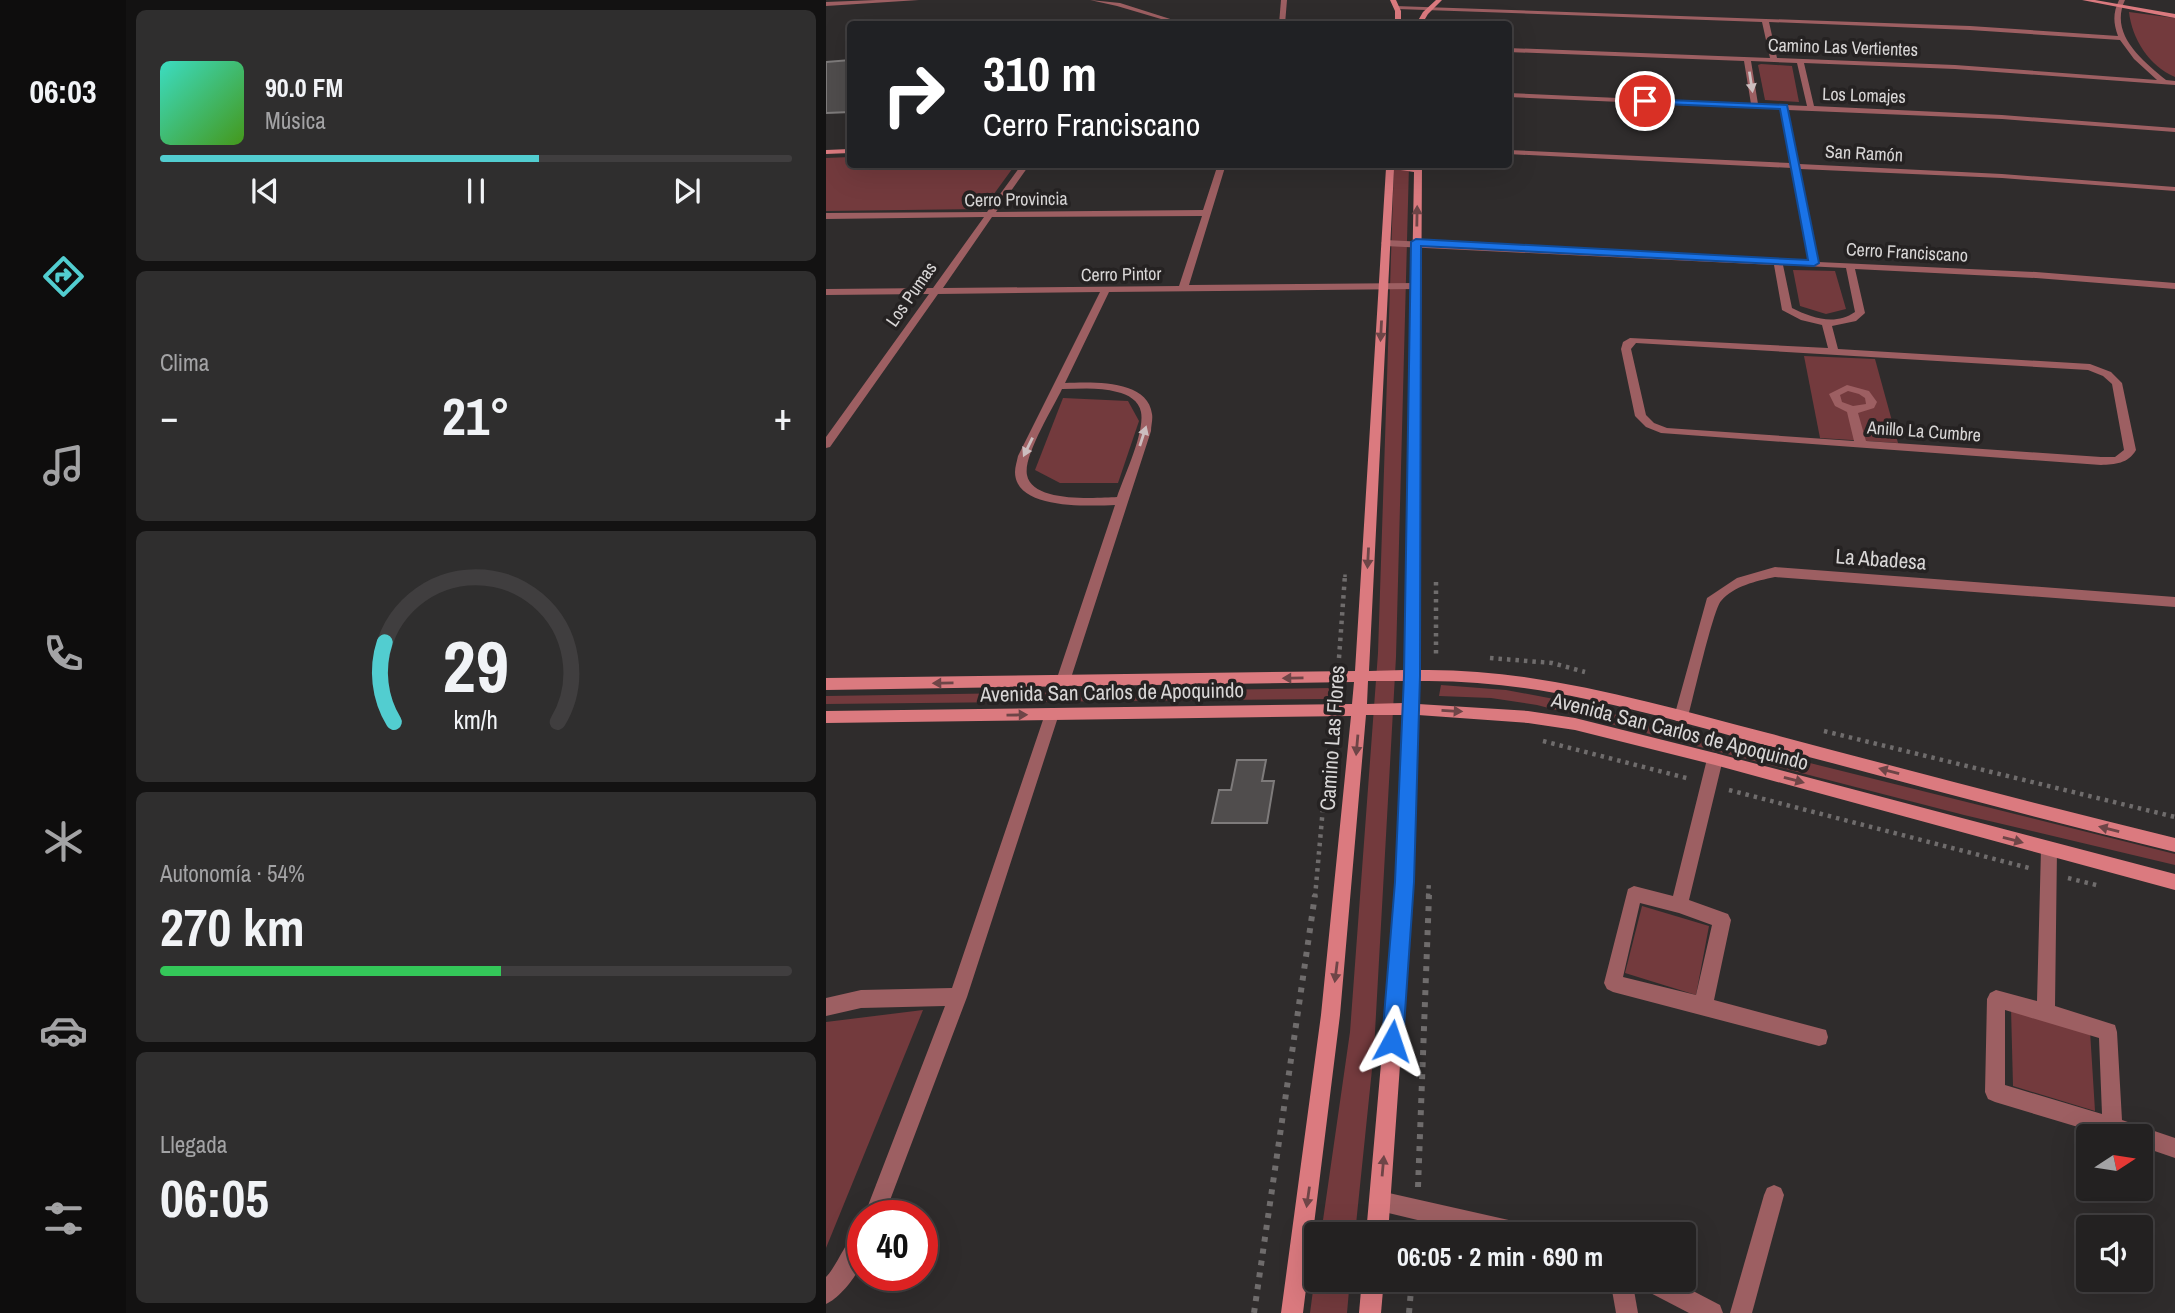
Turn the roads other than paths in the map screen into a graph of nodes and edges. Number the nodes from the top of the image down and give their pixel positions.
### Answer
1 (916, 0) edge
2 (1093, 0) edge
3 (1131, 0) edge
4 (1284, 0) edge
5 (1439, 0) edge
6 (2085, 0) edge
7 (2122, 2) edge
8 (1395, 3) edge
9 (826, 4) edge
10 (1118, 4) junction
11 (1430, 8) junction
12 (2175, 9) edge
13 (2175, 16) edge
14 (1765, 20) junction
15 (1173, 21) edge
16 (1282, 21) edge
17 (1398, 21) edge
18 (1421, 21) edge
19 (2122, 37) junction
20 (1512, 50) edge
21 (1747, 59) junction
22 (1774, 60) junction
23 (1800, 61) junction
24 (2164, 82) junction
25 (2175, 83) edge
26 (2175, 90) edge
27 (1512, 95) edge
28 (1755, 106) junction
29 (1784, 107) junction
30 (1811, 108) junction
31 (2175, 130) edge
32 (847, 151) edge
33 (826, 152) edge
34 (1512, 152) edge
35 (1795, 166) junction
36 (1023, 168) edge
37 (1221, 168) edge
38 (1390, 168) edge
39 (1418, 168) edge
40 (2175, 189) edge
41 (1207, 213) junction
42 (989, 215) junction
43 (826, 216) edge
44 (1416, 242) junction
45 (1385, 243) junction
46 (1778, 261) junction
47 (1814, 263) junction
48 (1850, 265) junction
49 (1416, 286) junction
50 (2175, 286) edge
51 (1383, 287) junction
52 (1106, 289) junction
53 (1183, 289) junction
54 (935, 291) junction
55 (826, 292) edge
56 (1827, 324) junction
57 (1834, 352) junction
58 (1059, 386) junction
59 (1852, 410) dead end
60 (1861, 444) junction
61 (826, 445) edge
62 (1121, 500) junction
63 (2175, 602) edge
64 (1412, 676) junction
65 (1362, 677) junction
66 (1063, 681) junction
67 (826, 684) edge
68 (1411, 709) junction
69 (1359, 710) junction
70 (1052, 714) junction
71 (1681, 716) junction
72 (826, 717) edge
73 (1716, 759) junction
74 (2175, 845) edge
75 (2049, 849) junction
76 (2175, 882) edge
77 (1679, 905) junction
78 (958, 997) junction
79 (1703, 1006) junction
80 (826, 1007) edge
81 (2046, 1012) junction
82 (1819, 1037) dead end
83 (2102, 1124) edge
84 (2112, 1124) edge
85 (2153, 1141) edge
86 (2175, 1148) edge
87 (1774, 1195) dead end
88 (880, 1200) edge
89 (1380, 1201) junction
90 (1378, 1222) edge
91 (1472, 1222) edge
92 (847, 1267) edge
93 (1372, 1292) edge
94 (1623, 1292) edge
95 (1672, 1292) edge
96 (826, 1293) edge
97 (1292, 1313) edge
98 (1370, 1313) edge
99 (1626, 1313) edge
100 (1712, 1313) edge
101 (1741, 1313) edge

1 - 9 street
2 - 10 street
3 - 10 street
4 - 16 street
5 - 11 street
6 - 7 street
7 - 12 street
7 - 13 street
7 - 19 street
8 - 11 street
8 - 17 street
10 - 15 street
11 - 14 street
11 - 18 street
14 - 19 street
14 - 22 street
19 - 24 street
20 - 21 street, Camino Las Vertientes
21 - 22 street, Camino Las Vertientes
21 -> 28 street
22 - 23 street, Camino Las Vertientes
23 - 24 street, Camino Las Vertientes
23 - 30 street
24 - 25 street, Camino Las Vertientes
24 - 26 street
27 - 28 street, Los Lomajes
28 - 29 street, Los Lomajes
29 - 30 street, Los Lomajes
29 - 35 street
30 - 31 street, Los Lomajes
32 - 33 street
34 - 35 street, San Ramón
35 - 40 street, San Ramón
35 - 47 street
36 - 42 street, Los Pumas
37 - 41 street
38 - 45 street, Camino Las Flores
44 -> 39 street
41 - 42 street, Cerro Provincia
41 - 53 street
42 - 43 street, Cerro Provincia
42 - 54 street, Los Pumas
44 - 45 street, Cerro Franciscano
44 - 46 street, Cerro Franciscano
44 - 49 street
45 - 51 street, Camino Las Flores
46 - 47 street, Cerro Franciscano
46 - 56 street
47 - 48 street, Cerro Franciscano
48 - 50 street, Cerro Franciscano
48 - 56 street
49 - 51 street, Cerro Pintor
49 - 64 street
51 - 53 street, Cerro Pintor
51 -> 65 street, Camino Las Flores
52 - 53 street, Cerro Pintor
52 - 54 street, Cerro Pintor
52 - 58 street
54 - 55 street, Cerro Pintor
54 - 61 street, Los Pumas
56 - 57 street
57 - 60 street, Anillo La Cumbre
57 - 60 street, Anillo La Cumbre
62 -> 58 street
58 -> 62 street
59 - 60 street
62 - 66 street
63 - 71 street, La Abadesa
64 - 65 street, Avenida San Carlos de Apoquindo
64 - 68 street
64 - 71 street, Avenida San Carlos de Apoquindo
65 -> 66 street, Avenida San Carlos de Apoquindo
65 - 69 street, Camino Las Flores
66 -> 67 street, Avenida San Carlos de Apoquindo
68 - 69 street, Avenida San Carlos de Apoquindo
68 -> 73 street, Avenida San Carlos de Apoquindo
89 -> 68 street
69 - 70 street, Avenida San Carlos de Apoquindo
69 -> 97 street, Camino Las Flores
72 -> 70 street, Avenida San Carlos de Apoquindo
70 - 78 street
74 -> 71 street, Avenida San Carlos de Apoquindo
73 -> 75 street, Avenida San Carlos de Apoquindo
73 - 77 street
75 - 76 street, Avenida San Carlos de Apoquindo
75 - 81 street
77 - 79 street
77 - 79 street
78 - 80 street
78 - 88 street
79 - 82 street
81 - 83 street
81 - 84 street
85 - 86 street
87 - 101 street
89 - 90 street
89 - 91 street
92 - 96 street
93 - 98 street
94 - 99 street
95 - 100 street

